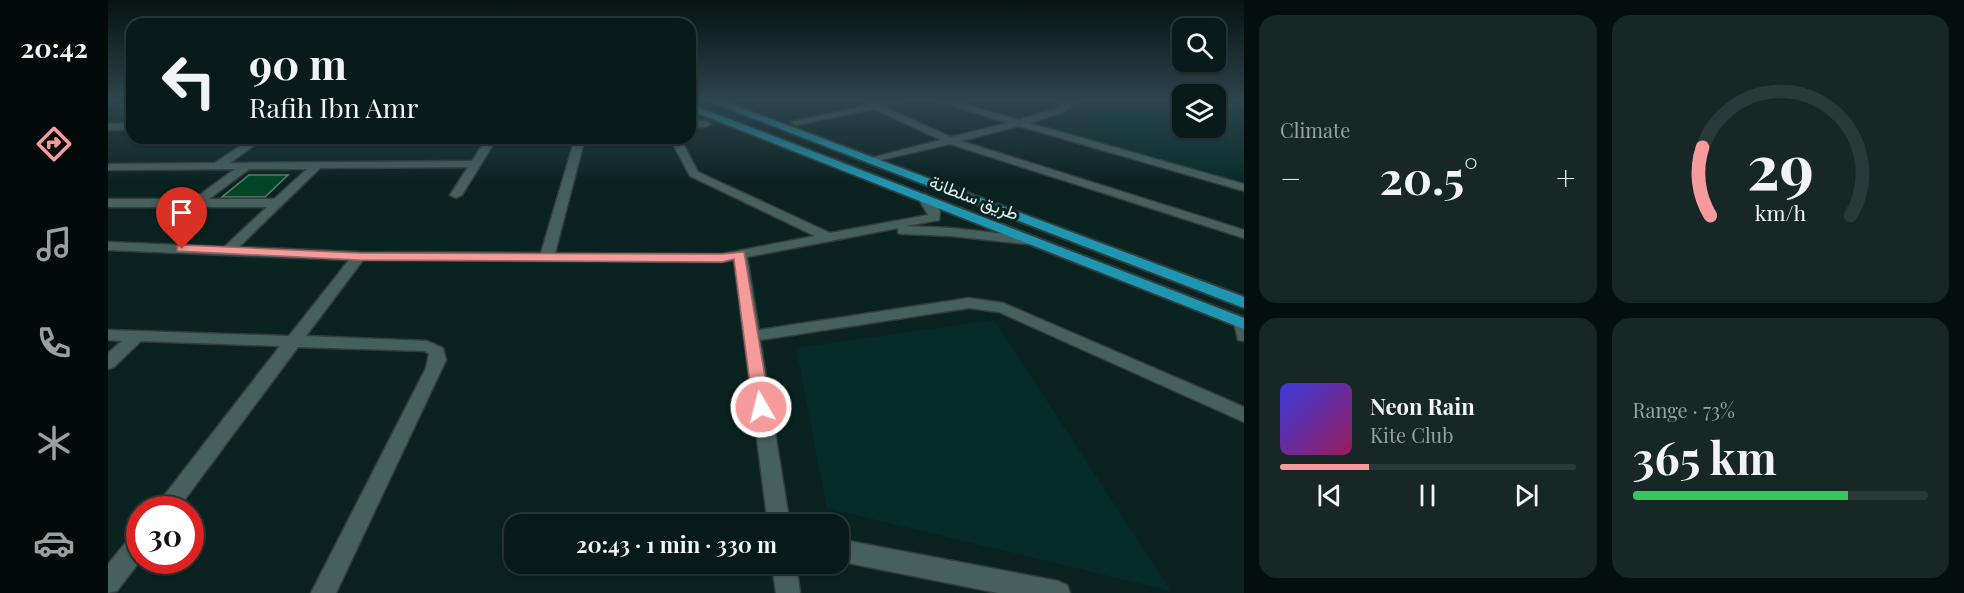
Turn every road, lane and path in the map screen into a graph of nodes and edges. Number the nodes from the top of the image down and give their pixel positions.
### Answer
1 (743, 128) edge
2 (784, 128) edge
3 (922, 128) edge
4 (1002, 128) edge
5 (1036, 128) edge
6 (951, 141) junction
7 (250, 144) edge
8 (488, 144) edge
9 (578, 144) edge
10 (678, 144) edge
11 (871, 161) junction
12 (475, 164) junction
13 (317, 165) junction
14 (218, 166) junction
15 (246, 166) junction
16 (108, 167) edge
17 (122, 167) junction
18 (108, 175) edge
19 (1244, 188) edge
20 (456, 195) dead end
21 (924, 198) junction
22 (108, 203) edge
23 (197, 203) junction
24 (276, 203) junction
25 (879, 229) junction
26 (1244, 234) edge
27 (829, 238) junction
28 (1035, 242) junction
29 (110, 247) edge
30 (227, 251) junction
31 (740, 255) junction
32 (359, 256) junction
33 (547, 257) junction
34 (1244, 303) edge
35 (1243, 328) edge
36 (108, 335) edge
37 (137, 336) junction
38 (751, 336) junction
39 (294, 341) junction
40 (108, 363) edge
41 (1244, 415) edge
42 (175, 496) edge
43 (777, 514) edge
44 (849, 552) edge
45 (126, 560) edge
46 (785, 574) edge
47 (108, 582) edge
48 (323, 593) edge
49 (788, 593) edge
50 (1058, 593) edge

1 - 21 main road, طريق سلطانة
2 - 11 main road, طريق سلطانة
3 - 6 street
4 - 6 street
5 - 19 street
6 - 11 street
6 - 26 street
7 - 14 street
8 - 12 street
9 - 33 street
10 - 27 street
11 - 34 main road, طريق سلطانة
12 - 13 street
12 - 20 street
13 - 15 street
13 - 24 street
14 - 15 street
14 - 17 street
15 - 23 street
16 - 17 street
17 - 18 street
21 - 25 street
21 - 28 main road, طريق سلطانة
22 - 23 street
23 - 24 street
24 - 30 street
25 - 27 street
25 - 28 street
27 - 31 street
28 - 35 main road, طريق سلطانة
29 - 30 street
30 - 32 street
31 - 33 street
31 - 38 street
32 - 33 street
32 - 39 street
36 - 37 street
37 - 39 street
37 - 40 street
38 - 41 street
38 - 43 street
39 - 42 street
39 - 48 street
44 - 50 street
45 - 47 street
46 - 49 street

